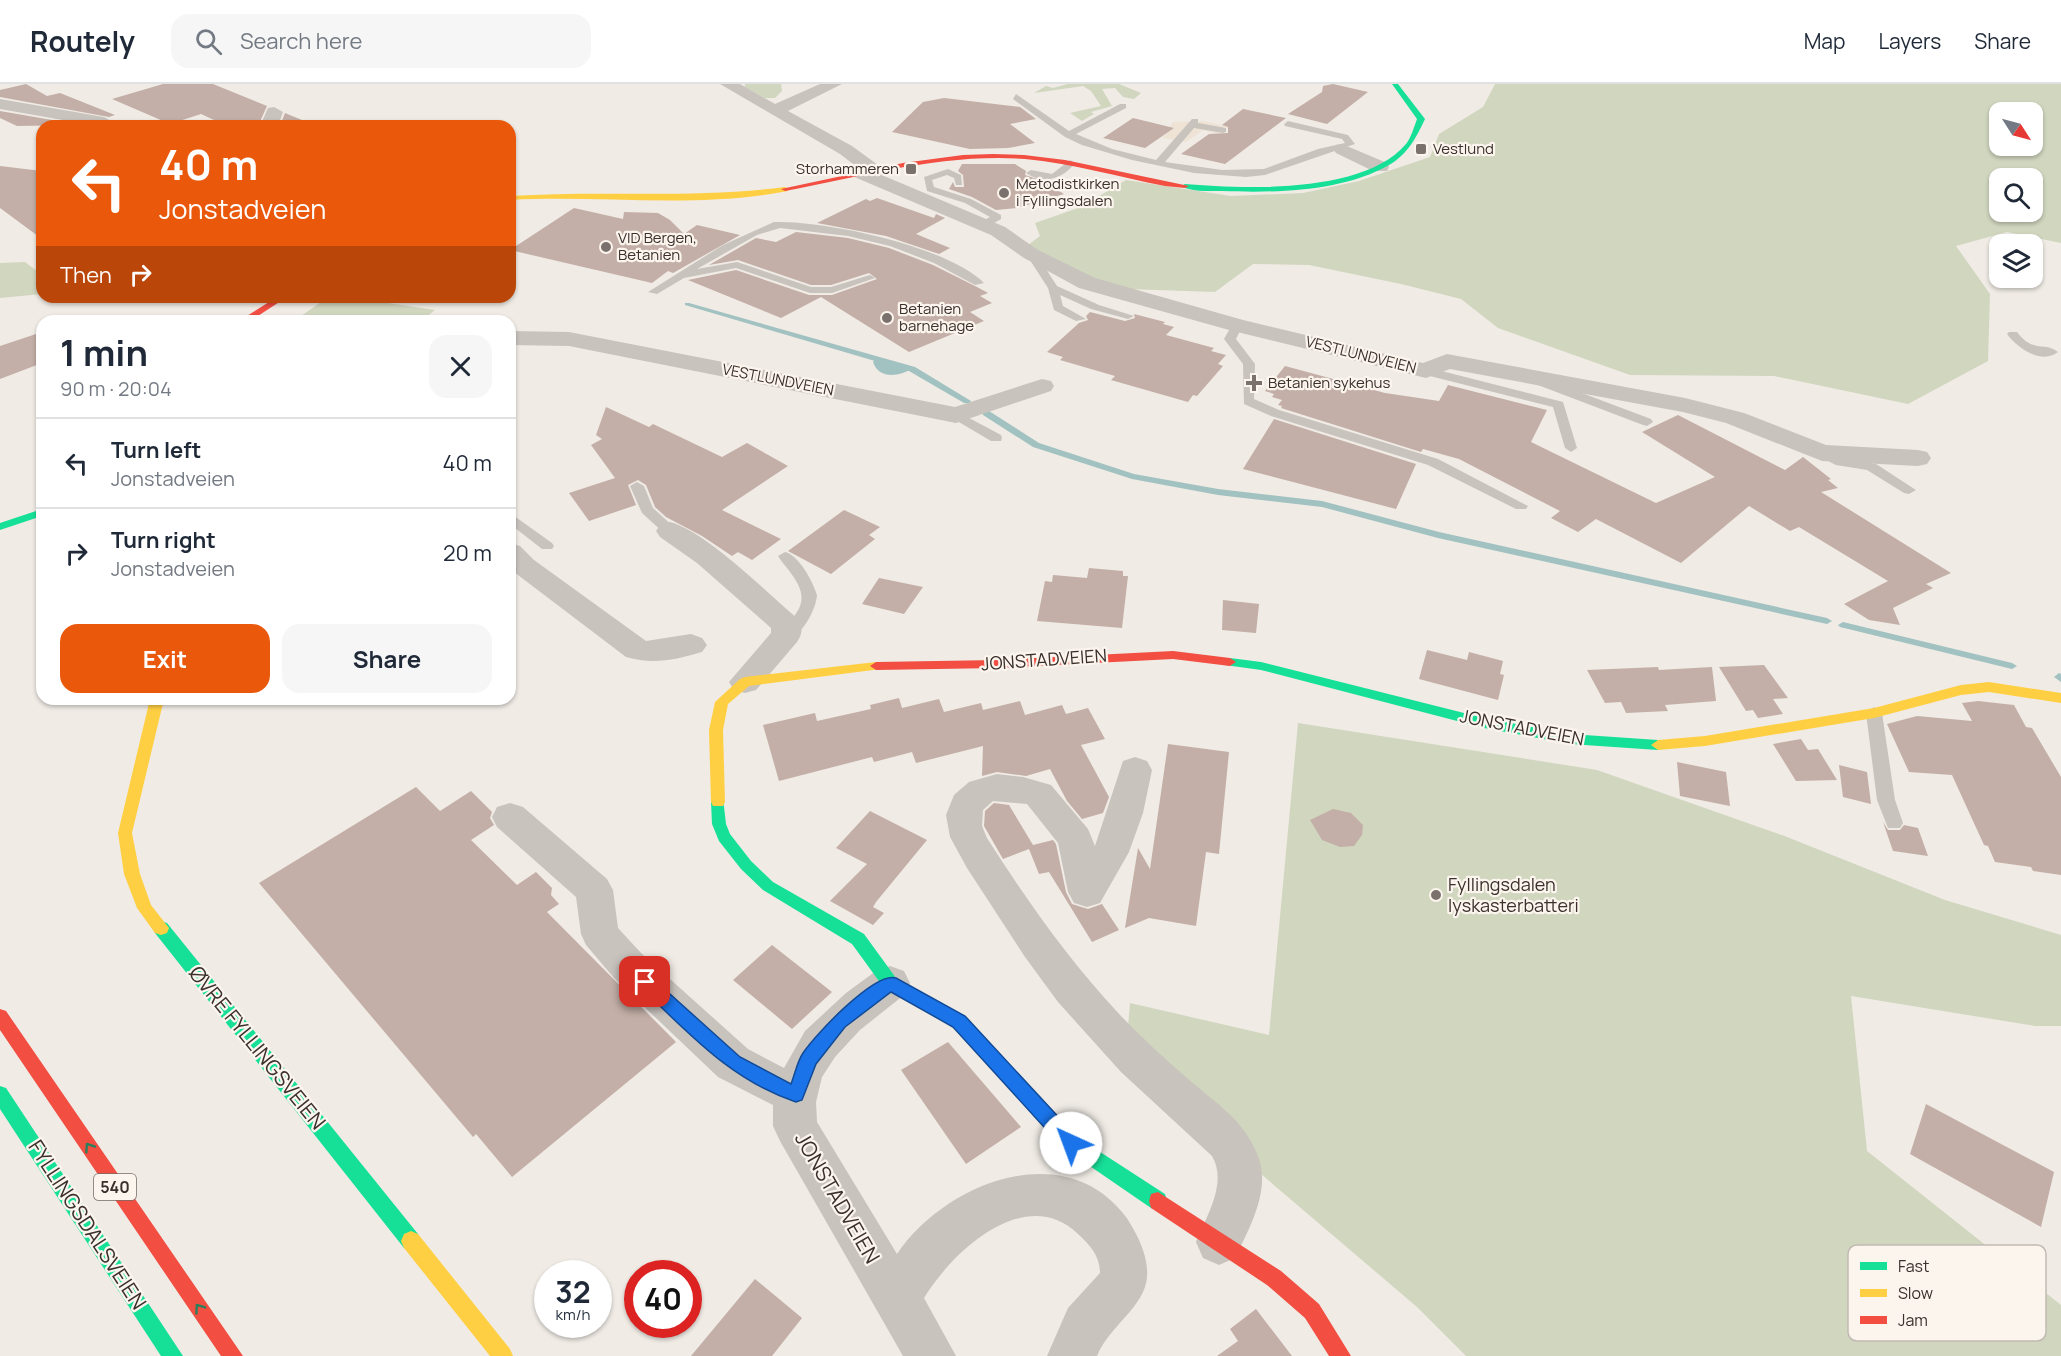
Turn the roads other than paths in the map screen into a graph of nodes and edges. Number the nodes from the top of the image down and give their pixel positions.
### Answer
1 (728, 84) edge
2 (834, 84) edge
3 (1395, 84) edge
4 (1016, 97) dead end
5 (0, 104) edge
6 (1123, 106) dead end
7 (775, 110) junction
8 (92, 120) edge
9 (1288, 124) dead end
10 (1223, 130) dead end
11 (1068, 135) junction
12 (1342, 149) junction
13 (1070, 163) junction
14 (1160, 163) junction
15 (1380, 168) junction
16 (865, 171) junction
17 (1031, 173) dead end
18 (959, 183) dead end
19 (516, 198) edge
20 (983, 225) junction
21 (1032, 255) junction
22 (681, 275) junction
23 (870, 278) dead end
24 (979, 283) dead end
25 (1053, 288) junction
26 (653, 292) dead end
27 (273, 303) edge
28 (254, 315) edge
29 (1128, 316) dead end
30 (1080, 319) dead end
31 (1237, 325) junction
32 (2013, 334) dead end
33 (516, 338) edge
34 (2052, 352) dead end
35 (1426, 371) junction
36 (1528, 376) junction
37 (1042, 386) dead end
38 (956, 415) junction
39 (1647, 422) dead end
40 (996, 438) dead end
41 (1571, 448) dead end
42 (1822, 453) junction
43 (1918, 458) dead end
44 (637, 486) dead end
45 (1909, 489) dead end
46 (36, 505) edge
47 (1521, 506) dead end
48 (36, 514) edge
49 (0, 516) edge
50 (516, 522) edge
51 (0, 527) edge
52 (670, 531) joint
53 (546, 546) dead end
54 (785, 556) dead end
55 (516, 558) edge
56 (786, 635) junction
57 (691, 645) dead end
58 (745, 682) junction
59 (2061, 698) edge
60 (156, 705) edge
61 (1874, 713) junction
62 (1135, 770) dead end
63 (510, 817) dead end
64 (1894, 823) dead end
65 (890, 984) junction
66 (0, 1016) edge
67 (0, 1094) edge
68 (796, 1094) junction
69 (1219, 1242) junction
70 (895, 1299) junction
71 (173, 1356) edge
72 (232, 1356) edge
73 (503, 1356) edge
74 (931, 1356) edge
75 (1072, 1356) edge
76 (1341, 1356) edge

1 - 7 street
2 - 7 street
3 - 15 main road
4 - 11 lane
5 - 8 street
6 - 11 lane
7 - 16 street
9 - 12 lane
10 - 14 lane
11 - 14 lane
12 - 14 lane
12 - 15 street
13 - 15 main road
13 - 16 main road
13 - 17 lane
16 - 19 main road
16 - 20 street, VESTLUNDVEIEN
18 - 20 lane
20 - 21 street, VESTLUNDVEIEN
21 - 25 lane
21 - 31 street, VESTLUNDVEIEN
22 - 23 lane
22 - 24 lane
22 - 26 lane
25 - 29 lane
25 - 30 lane
27 - 28 main road
31 - 35 street, VESTLUNDVEIEN
31 - 47 lane
32 - 34 lane
33 - 38 street, VESTLUNDVEIEN
35 - 36 street, VESTLUNDVEIEN
35 - 41 lane
36 - 39 lane
36 - 42 street, VESTLUNDVEIEN
37 - 38 street, VESTLUNDVEIEN
38 - 40 lane
42 - 43 street, VESTLUNDVEIEN
42 - 45 lane
44 - 52 lane
46 - 49 main road
48 - 51 main road
50 - 53 lane
52 - 56 street
54 - 56 lane
55 - 57 street
56 - 58 street
58 - 61 main road, JONSTADVEIEN
58 - 65 main road
59 - 61 main road, JONSTADVEIEN
60 - 73 main road, ØVRE FYLLINGSVEIEN
61 - 64 lane
62 - 69 street
63 - 68 street
65 - 68 street, JONSTADVEIEN
65 - 69 main road
72 -> 66 main road, 540
67 - 71 main road, FYLLINGSDALSVEIEN / 540
68 - 70 street, JONSTADVEIEN
69 - 76 main road
70 - 74 street, JONSTADVEIEN
70 - 75 street

